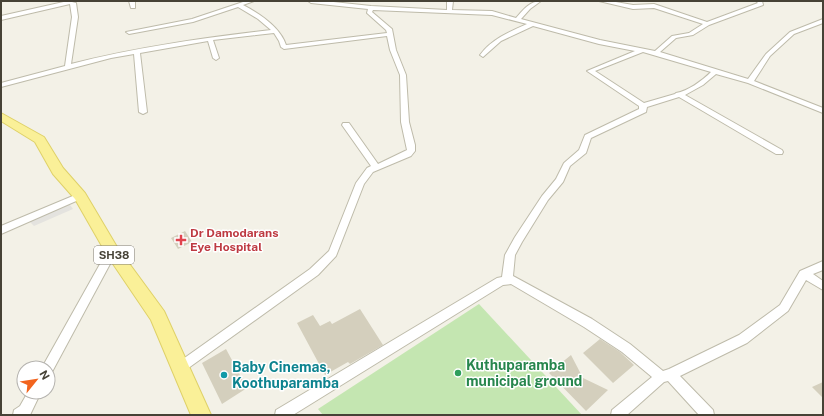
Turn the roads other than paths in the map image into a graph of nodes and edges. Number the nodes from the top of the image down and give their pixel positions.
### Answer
1 (77, 1) edge
2 (251, 1) edge
3 (310, 1) edge
4 (364, 1) edge
5 (450, 1) edge
6 (538, 1) edge
7 (602, 1) edge
8 (759, 1) edge
9 (70, 2) junction
10 (240, 6) junction
11 (359, 8) junction
12 (371, 8) junction
13 (449, 12) junction
14 (1, 18) edge
15 (518, 19) junction
16 (823, 21) edge
17 (533, 24) junction
18 (707, 24) junction
19 (276, 31) junction
20 (129, 32) dead end
21 (389, 34) junction
22 (210, 39) junction
23 (644, 50) junction
24 (137, 52) junction
25 (656, 53) junction
26 (483, 55) dead end
27 (216, 58) dead end
28 (68, 68) junction
29 (715, 71) junction
30 (750, 82) junction
31 (1, 85) edge
32 (678, 94) junction
33 (643, 105) junction
34 (823, 111) edge
35 (143, 112) dead end
36 (1, 116) edge
37 (346, 125) dead end
38 (779, 152) dead end
39 (376, 167) junction
40 (80, 196) junction
41 (1, 230) edge
42 (112, 252) junction
43 (823, 265) edge
44 (804, 274) junction
45 (507, 280) junction
46 (823, 286) edge
47 (52, 360) edge
48 (180, 368) junction
49 (666, 376) junction
50 (31, 400) edge
51 (19, 415) edge
52 (201, 415) edge
53 (281, 415) edge
54 (617, 415) edge
55 (708, 415) edge

1 - 9 street
2 - 10 street
3 - 11 street
4 - 11 street
5 - 13 street
6 - 15 street
7 - 18 street
8 - 18 street
9 - 14 street
9 - 28 street
10 - 19 street
10 - 20 street
11 - 12 street
12 - 13 street
12 - 21 street
13 - 15 street
15 - 17 street
16 - 30 street
17 - 23 street
17 - 26 street
18 - 25 street
19 - 21 street
19 - 22 street
21 - 39 street
22 - 24 street
22 - 27 street
23 - 25 street
23 - 33 street
24 - 28 street
24 - 35 street
25 - 29 street
28 - 31 street
29 - 30 street
29 - 32 street
30 - 34 street
32 - 33 street
32 - 38 street
33 - 45 street
36 - 40 main road, SH38
37 - 39 street
39 - 48 street
40 - 41 street
40 - 42 main road, SH38
42 - 47 street
42 - 48 main road, SH38
43 - 44 street
44 - 46 street
44 - 49 street
45 - 49 street
45 - 53 street
48 - 52 main road, SH38
49 - 54 street
49 - 55 street
50 - 51 street

